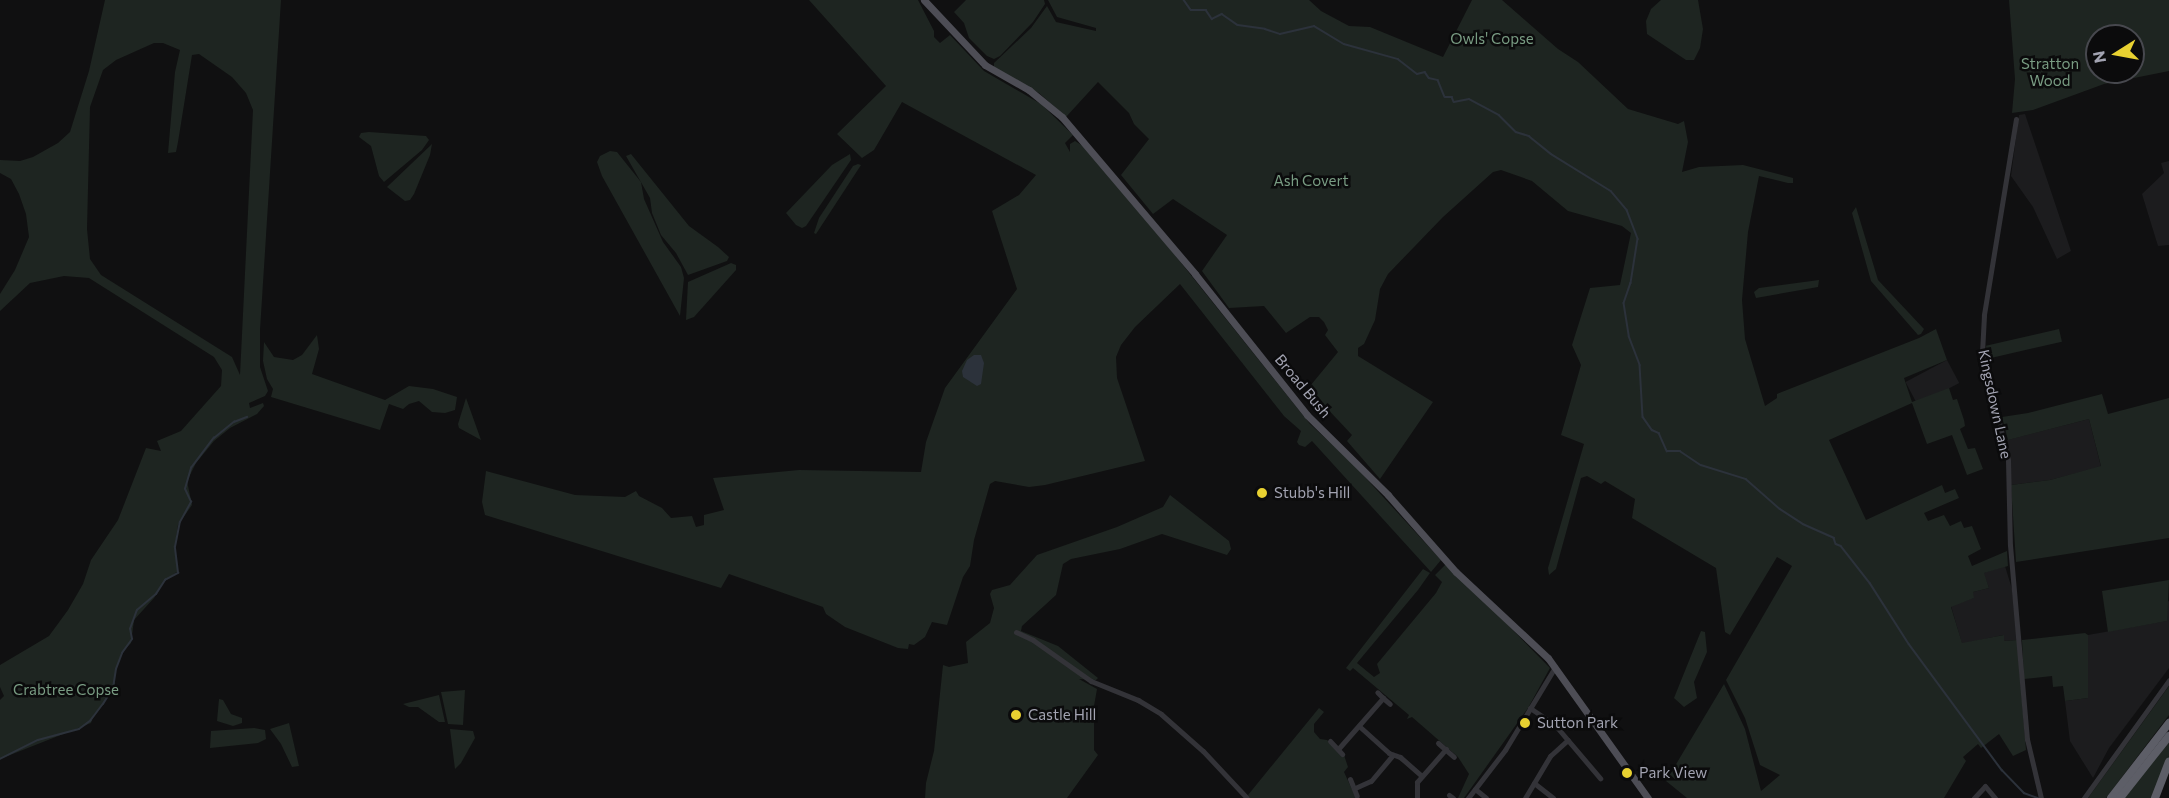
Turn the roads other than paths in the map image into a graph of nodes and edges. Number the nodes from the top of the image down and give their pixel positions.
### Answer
1 (925, 1) edge
2 (2016, 119) dead end
3 (1017, 632) dead end
4 (1555, 667) junction
5 (2169, 680) edge
6 (1377, 693) dead end
7 (1383, 698) junction
8 (1390, 704) dead end
9 (1530, 708) junction
10 (2169, 723) edge
11 (1359, 726) junction
12 (2169, 736) edge
13 (1568, 740) junction
14 (1330, 741) dead end
15 (1438, 743) dead end
16 (1446, 750) junction
17 (1394, 755) junction
18 (1454, 757) dead end
19 (2169, 762) edge
20 (1422, 776) junction
21 (1600, 778) dead end
22 (1350, 779) dead end
23 (1534, 783) junction
24 (1354, 788) junction
25 (1475, 789) junction
26 (2157, 789) junction
27 (1357, 796) dead end
28 (1247, 798) edge
29 (1417, 798) edge
30 (1468, 798) edge
31 (1486, 798) edge
32 (1525, 798) edge
33 (1553, 798) edge
34 (1648, 798) edge
35 (1974, 798) edge
36 (1995, 798) edge
37 (2041, 798) edge
38 (2084, 798) edge
39 (2111, 798) edge
40 (2120, 798) edge
41 (2155, 798) edge
42 (2160, 798) edge

1 - 4 main road, Broad Bush
2 - 37 street, Kingsdown Lane
3 - 28 street
4 - 9 street
4 - 34 main road, Broad Bush
5 - 38 street
6 - 7 street
7 - 8 street
7 - 11 street
9 - 13 street
9 - 25 street
10 - 39 highway
11 - 14 street
11 - 17 street
12 - 40 highway
13 - 21 street
13 - 23 street
15 - 16 street
16 - 18 street
16 - 20 street
17 - 20 street
17 - 24 street
19 - 26 highway
20 - 29 street
22 - 24 street
23 - 32 street
23 - 33 street
24 - 27 street
25 - 30 street
25 - 31 street
26 - 41 highway
26 - 42 highway
35 - 36 street

